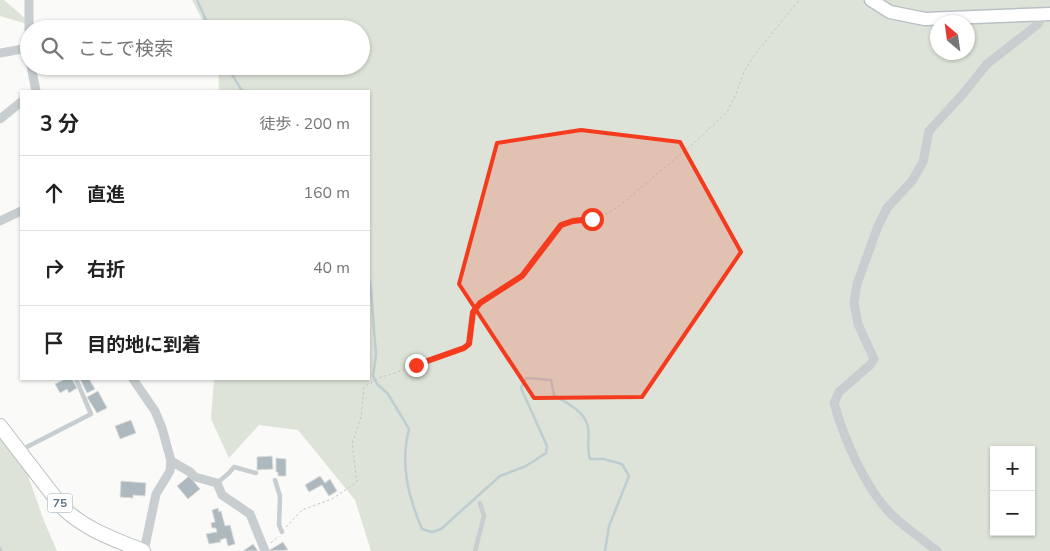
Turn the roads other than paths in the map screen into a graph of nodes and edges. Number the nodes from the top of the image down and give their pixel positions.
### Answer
1 (29, 0) edge
2 (871, 0) edge
3 (1047, 14) edge
4 (29, 20) edge
5 (20, 52) edge
6 (0, 54) edge
7 (33, 75) edge
8 (36, 90) edge
9 (20, 103) edge
10 (0, 119) edge
11 (20, 211) edge
12 (0, 221) edge
13 (76, 380) edge
14 (134, 380) edge
15 (0, 426) edge
16 (19, 451) junction
17 (171, 461) junction
18 (256, 473) dead end
19 (275, 480) dead end
20 (217, 482) junction
21 (480, 503) dead end
22 (282, 532) road end
23 (265, 550) edge
24 (143, 551) edge
25 (475, 551) edge
26 (937, 551) edge

1 - 4 street
2 - 3 main road
3 - 26 street
5 - 6 street
7 - 8 street
9 - 10 street
11 - 12 street
13 - 16 lane
14 - 17 street
15 - 16 main road, 75
16 - 24 main road, 75
17 - 20 street
17 - 24 street
18 - 20 lane
19 - 22 lane
20 - 23 street
21 - 25 lane

